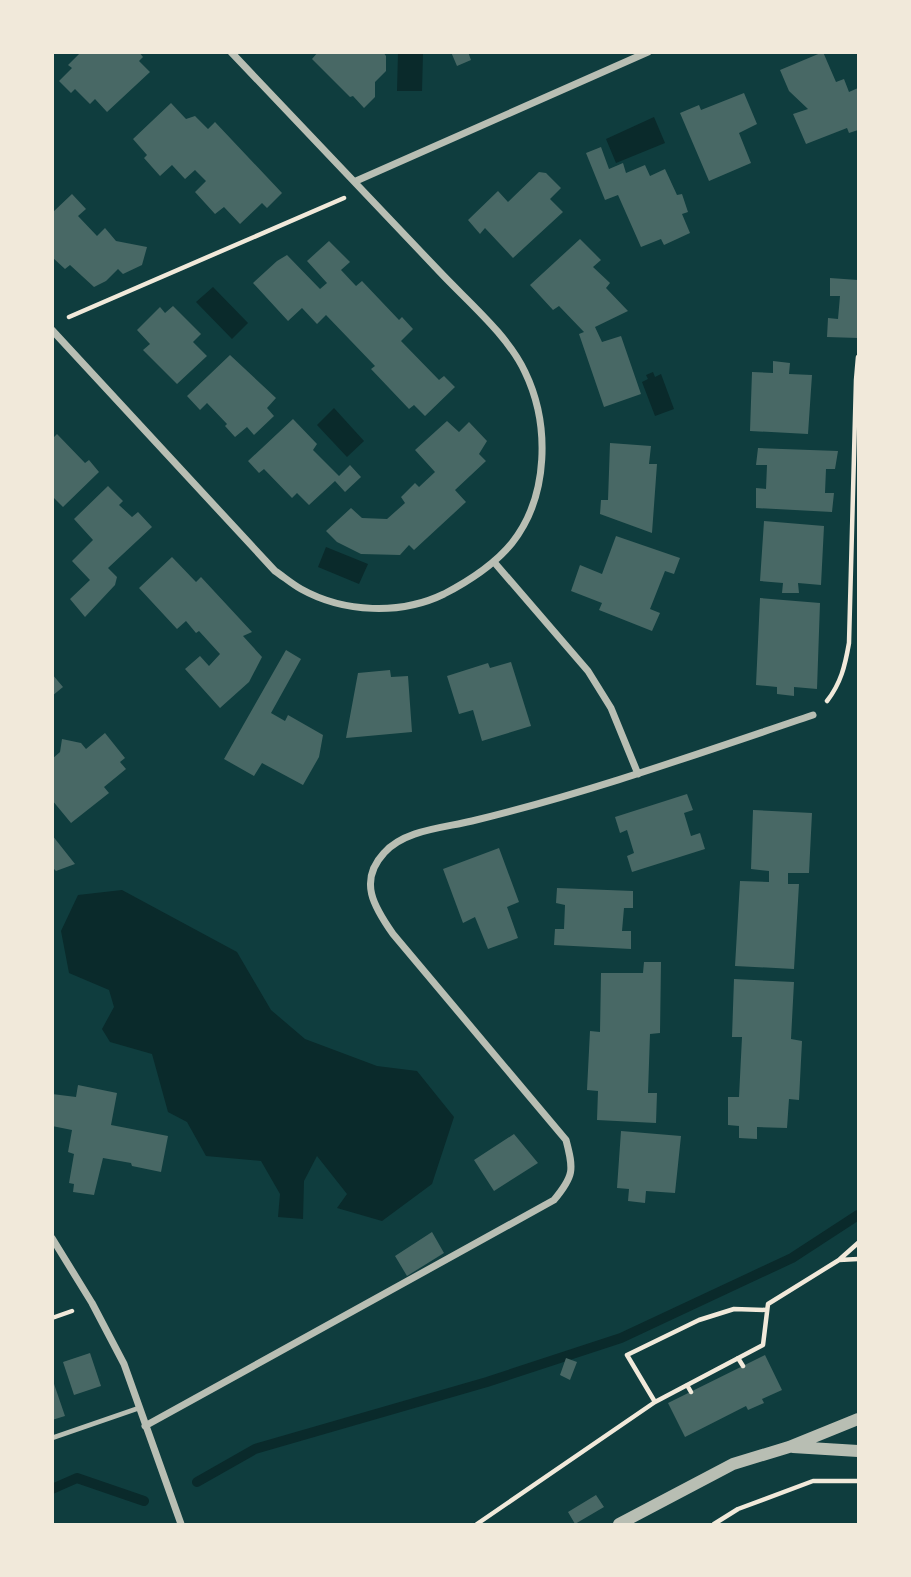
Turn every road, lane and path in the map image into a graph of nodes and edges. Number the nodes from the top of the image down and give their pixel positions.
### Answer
1 (231, 52) edge
2 (648, 52) edge
3 (356, 181) junction
4 (363, 190) junction
5 (60, 321) dead end
6 (52, 330) edge
7 (859, 358) edge
8 (494, 562) junction
9 (813, 715) joint
10 (638, 774) junction
11 (52, 1238) edge
12 (859, 1243) edge
13 (859, 1259) edge
14 (839, 1260) junction
15 (767, 1310) junction
16 (738, 1358) junction
17 (743, 1366) dead end
18 (687, 1385) junction
19 (691, 1392) dead end
20 (655, 1402) junction
21 (139, 1408) junction
22 (859, 1419) edge
23 (145, 1426) junction
24 (52, 1438) edge
25 (789, 1447) junction
26 (859, 1451) edge
27 (859, 1481) edge
28 (181, 1524) edge
29 (477, 1524) edge
30 (619, 1524) edge
31 (714, 1524) edge

1 - 3 street
2 - 3 street
3 - 4 street
4 - 5 path
4 - 8 street
6 - 8 street
7 - 9 path
8 - 10 street
9 - 10 street
10 - 23 street
11 - 21 street
12 - 14 path
13 - 14 path
14 - 15 path
15 - 16 path
15 - 20 path
16 - 17 path
16 - 18 path
18 - 19 path
18 - 20 path
20 - 29 path
21 - 23 street
21 - 24 lane
22 - 25 street
23 - 28 street
25 - 26 street
25 - 30 street
27 - 31 path

